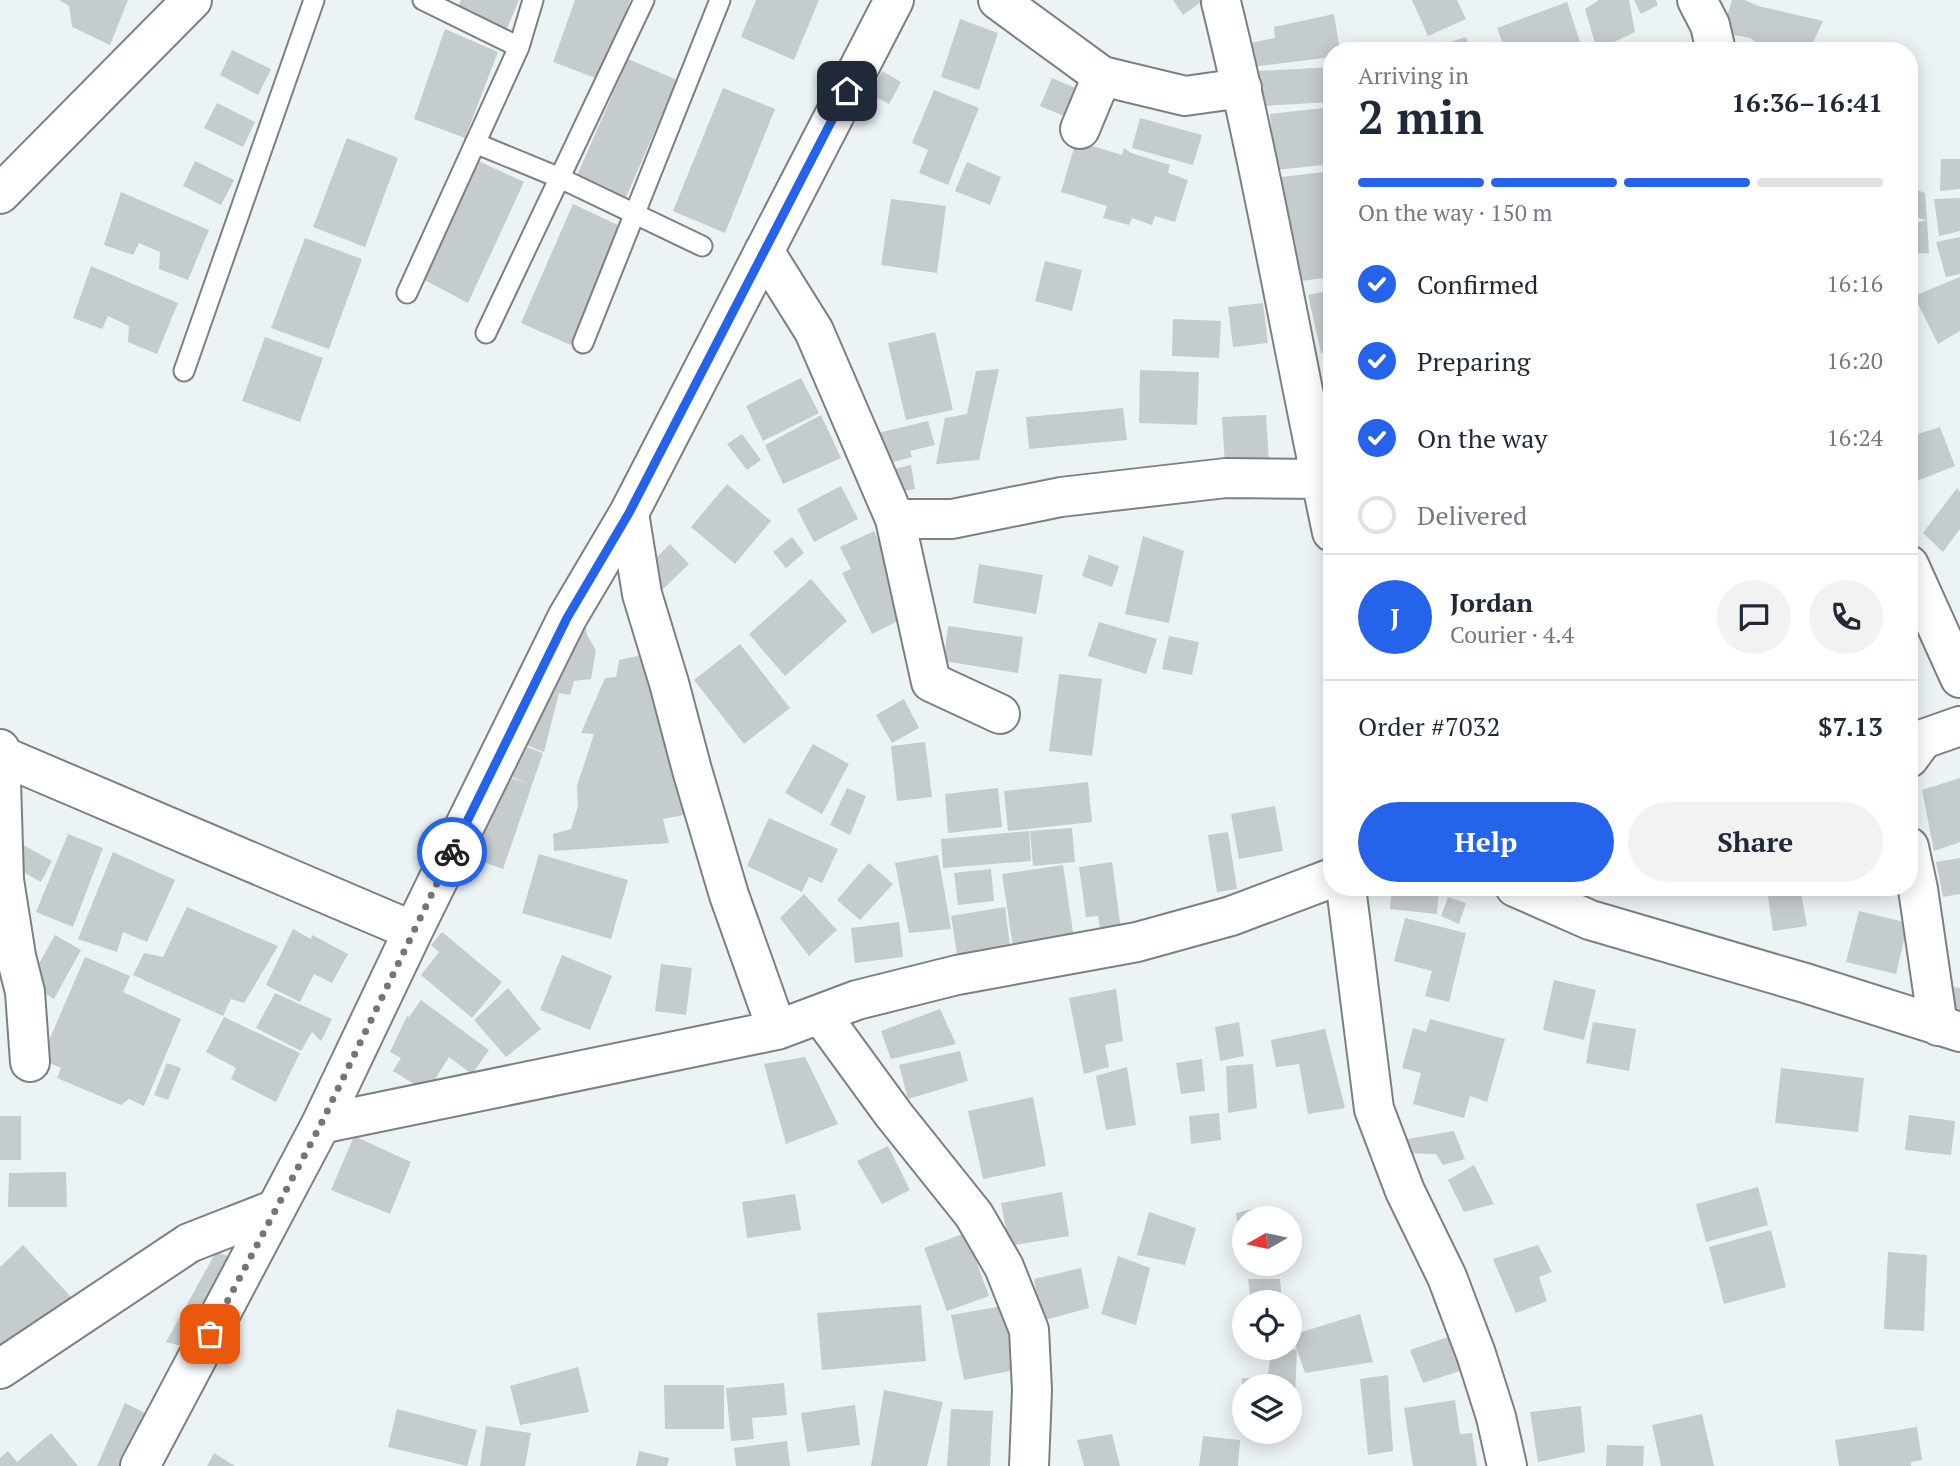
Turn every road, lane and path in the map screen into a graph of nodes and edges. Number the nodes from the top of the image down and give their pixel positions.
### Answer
1 (192, 0) edge
2 (314, 0) edge
3 (423, 0) edge
4 (533, 0) edge
5 (644, 0) edge
6 (720, 0) edge
7 (894, 0) edge
8 (998, 0) edge
9 (1221, 2) dead end
10 (1705, 4) edge
11 (1714, 42) edge
12 (519, 47) junction
13 (1102, 76) junction
14 (1242, 88) junction
15 (1080, 130) dead end
16 (475, 143) junction
17 (560, 178) junction
18 (0, 194) edge
19 (634, 215) junction
20 (702, 246) dead end
21 (764, 251) junction
22 (407, 293) dead end
23 (486, 333) dead end
24 (583, 343) dead end
25 (184, 371) dead end
26 (1321, 479) junction
27 (1323, 489) edge
28 (629, 513) junction
29 (895, 519) junction
30 (1918, 585) edge
31 (642, 594) junction
32 (688, 668) dead end
33 (1960, 678) edge
34 (1000, 714) dead end
35 (1960, 726) edge
36 (1918, 746) edge
37 (0, 754) edge
38 (1323, 881) edge
39 (1918, 885) edge
40 (1347, 896) edge
41 (1535, 896) edge
42 (413, 931) junction
43 (821, 1015) junction
44 (1949, 1029) edge
45 (777, 1030) junction
46 (30, 1062) dead end
47 (321, 1124) junction
48 (276, 1209) junction
49 (0, 1368) edge
50 (140, 1466) edge
51 (1030, 1466) edge
52 (1507, 1466) edge

1 - 18 street
2 - 25 lane
3 - 12 lane
4 - 12 lane
5 - 17 lane
6 - 19 lane
7 - 21 street
8 - 13 street
9 - 14 street
10 - 11 street
12 - 16 lane
13 - 14 street
13 - 15 street
14 - 26 street
16 - 17 lane
16 - 22 lane
17 - 19 lane
17 - 23 lane
19 - 20 lane
19 - 24 lane
21 - 28 street
21 - 29 street
26 - 27 street
26 - 29 street
28 - 31 street
28 - 42 street
29 - 34 street
30 - 33 street
31 - 32 street
31 - 45 street
35 - 36 street
37 - 42 street
37 - 46 street
38 - 43 street
39 - 44 street
40 - 52 street
41 - 44 street
42 - 47 street
43 - 45 street
43 - 51 street
45 - 47 street
47 - 48 street
48 - 49 street
48 - 50 street

